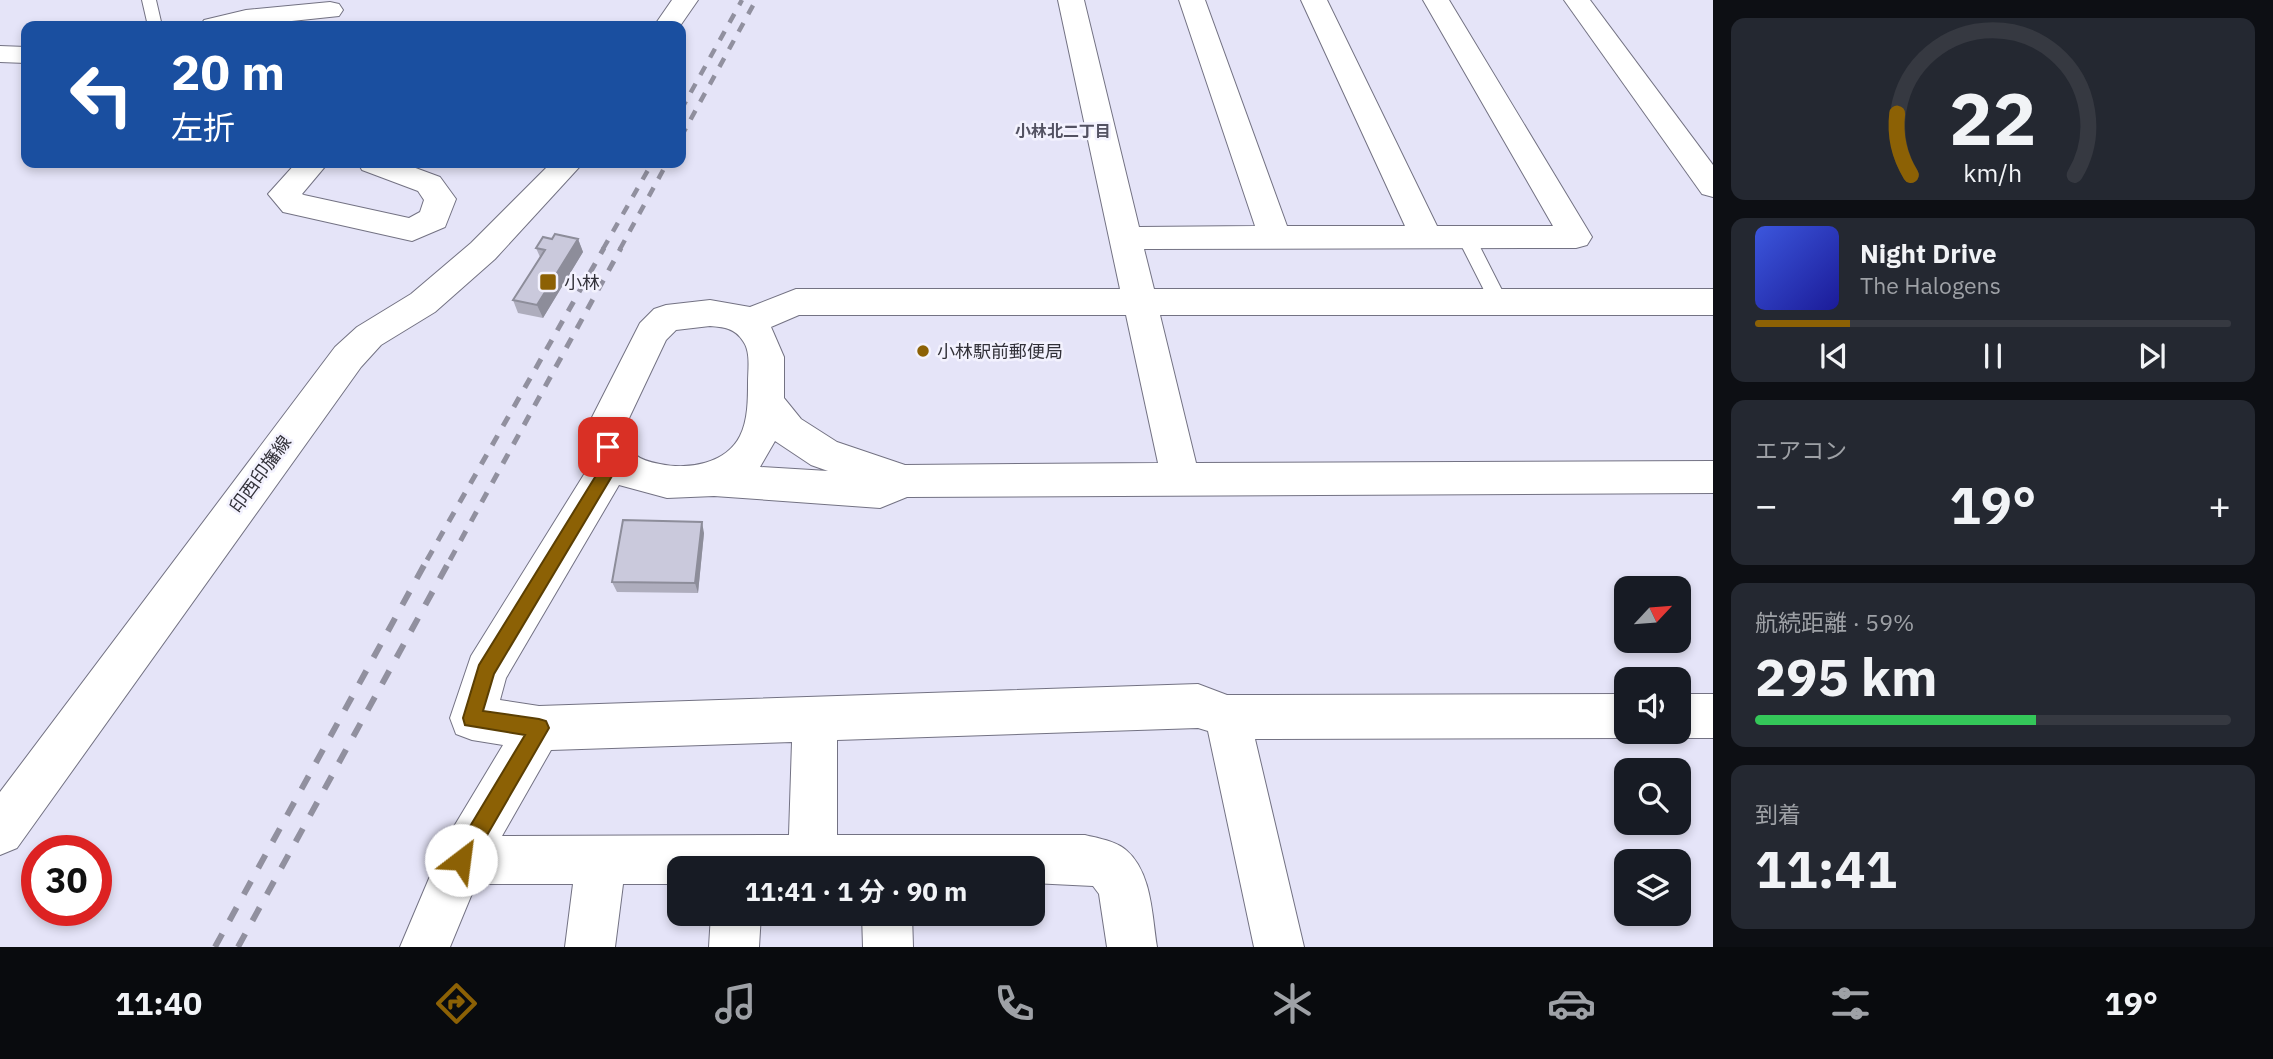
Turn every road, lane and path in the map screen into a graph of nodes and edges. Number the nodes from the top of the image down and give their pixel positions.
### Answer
1 (149, 0) edge
2 (685, 0) edge
3 (1071, 0) edge
4 (1192, 0) edge
5 (1314, 0) edge
6 (1436, 0) edge
7 (1577, 0) edge
8 (331, 12) edge
9 (154, 21) edge
10 (234, 21) edge
11 (670, 21) edge
12 (0, 54) edge
13 (21, 55) edge
14 (308, 168) edge
15 (386, 168) edge
16 (563, 168) edge
17 (1713, 187) edge
18 (1275, 237) junction
19 (1426, 237) junction
20 (1466, 237) junction
21 (1126, 238) junction
22 (1499, 302) junction
23 (1713, 302) edge
24 (1141, 304) junction
25 (746, 323) junction
26 (766, 401) junction
27 (613, 461) junction
28 (1713, 477) edge
29 (714, 480) junction
30 (1181, 480) junction
31 (905, 481) junction
32 (1614, 716) edge
33 (1691, 716) edge
34 (1713, 716) edge
35 (1227, 717) junction
36 (815, 719) junction
37 (539, 728) junction
38 (0, 831) edge
39 (812, 856) edge
40 (461, 860) junction
41 (601, 860) junction
42 (1045, 860) edge
43 (667, 862) edge
44 (735, 926) edge
45 (887, 926) edge
46 (425, 947) edge
47 (590, 947) edge
48 (734, 947) edge
49 (888, 947) edge
50 (1132, 947) edge
51 (1279, 947) edge

1 - 9 lane
2 - 11 street
3 - 21 street
4 - 18 street
5 - 19 street
6 - 20 street
7 - 17 street
8 - 10 street
12 - 13 street
14 - 15 street
16 - 38 street, 印西印旛線
18 - 19 street
18 - 21 street
19 - 20 street
20 - 22 lane
21 - 24 street
22 - 23 street
22 - 24 street
24 - 25 street
24 - 30 street
25 - 26 street
25 - 27 street
26 - 29 street
26 - 31 street
27 - 29 street
27 - 37 street
28 - 30 street
29 - 31 street
30 - 31 street
32 - 35 street
33 - 34 street
35 - 36 street
35 - 51 street
36 - 37 street
36 - 39 street
37 - 40 street
40 - 41 street
40 - 46 street
41 - 43 street
41 - 47 street
42 - 50 street
44 - 48 street
45 - 49 street

